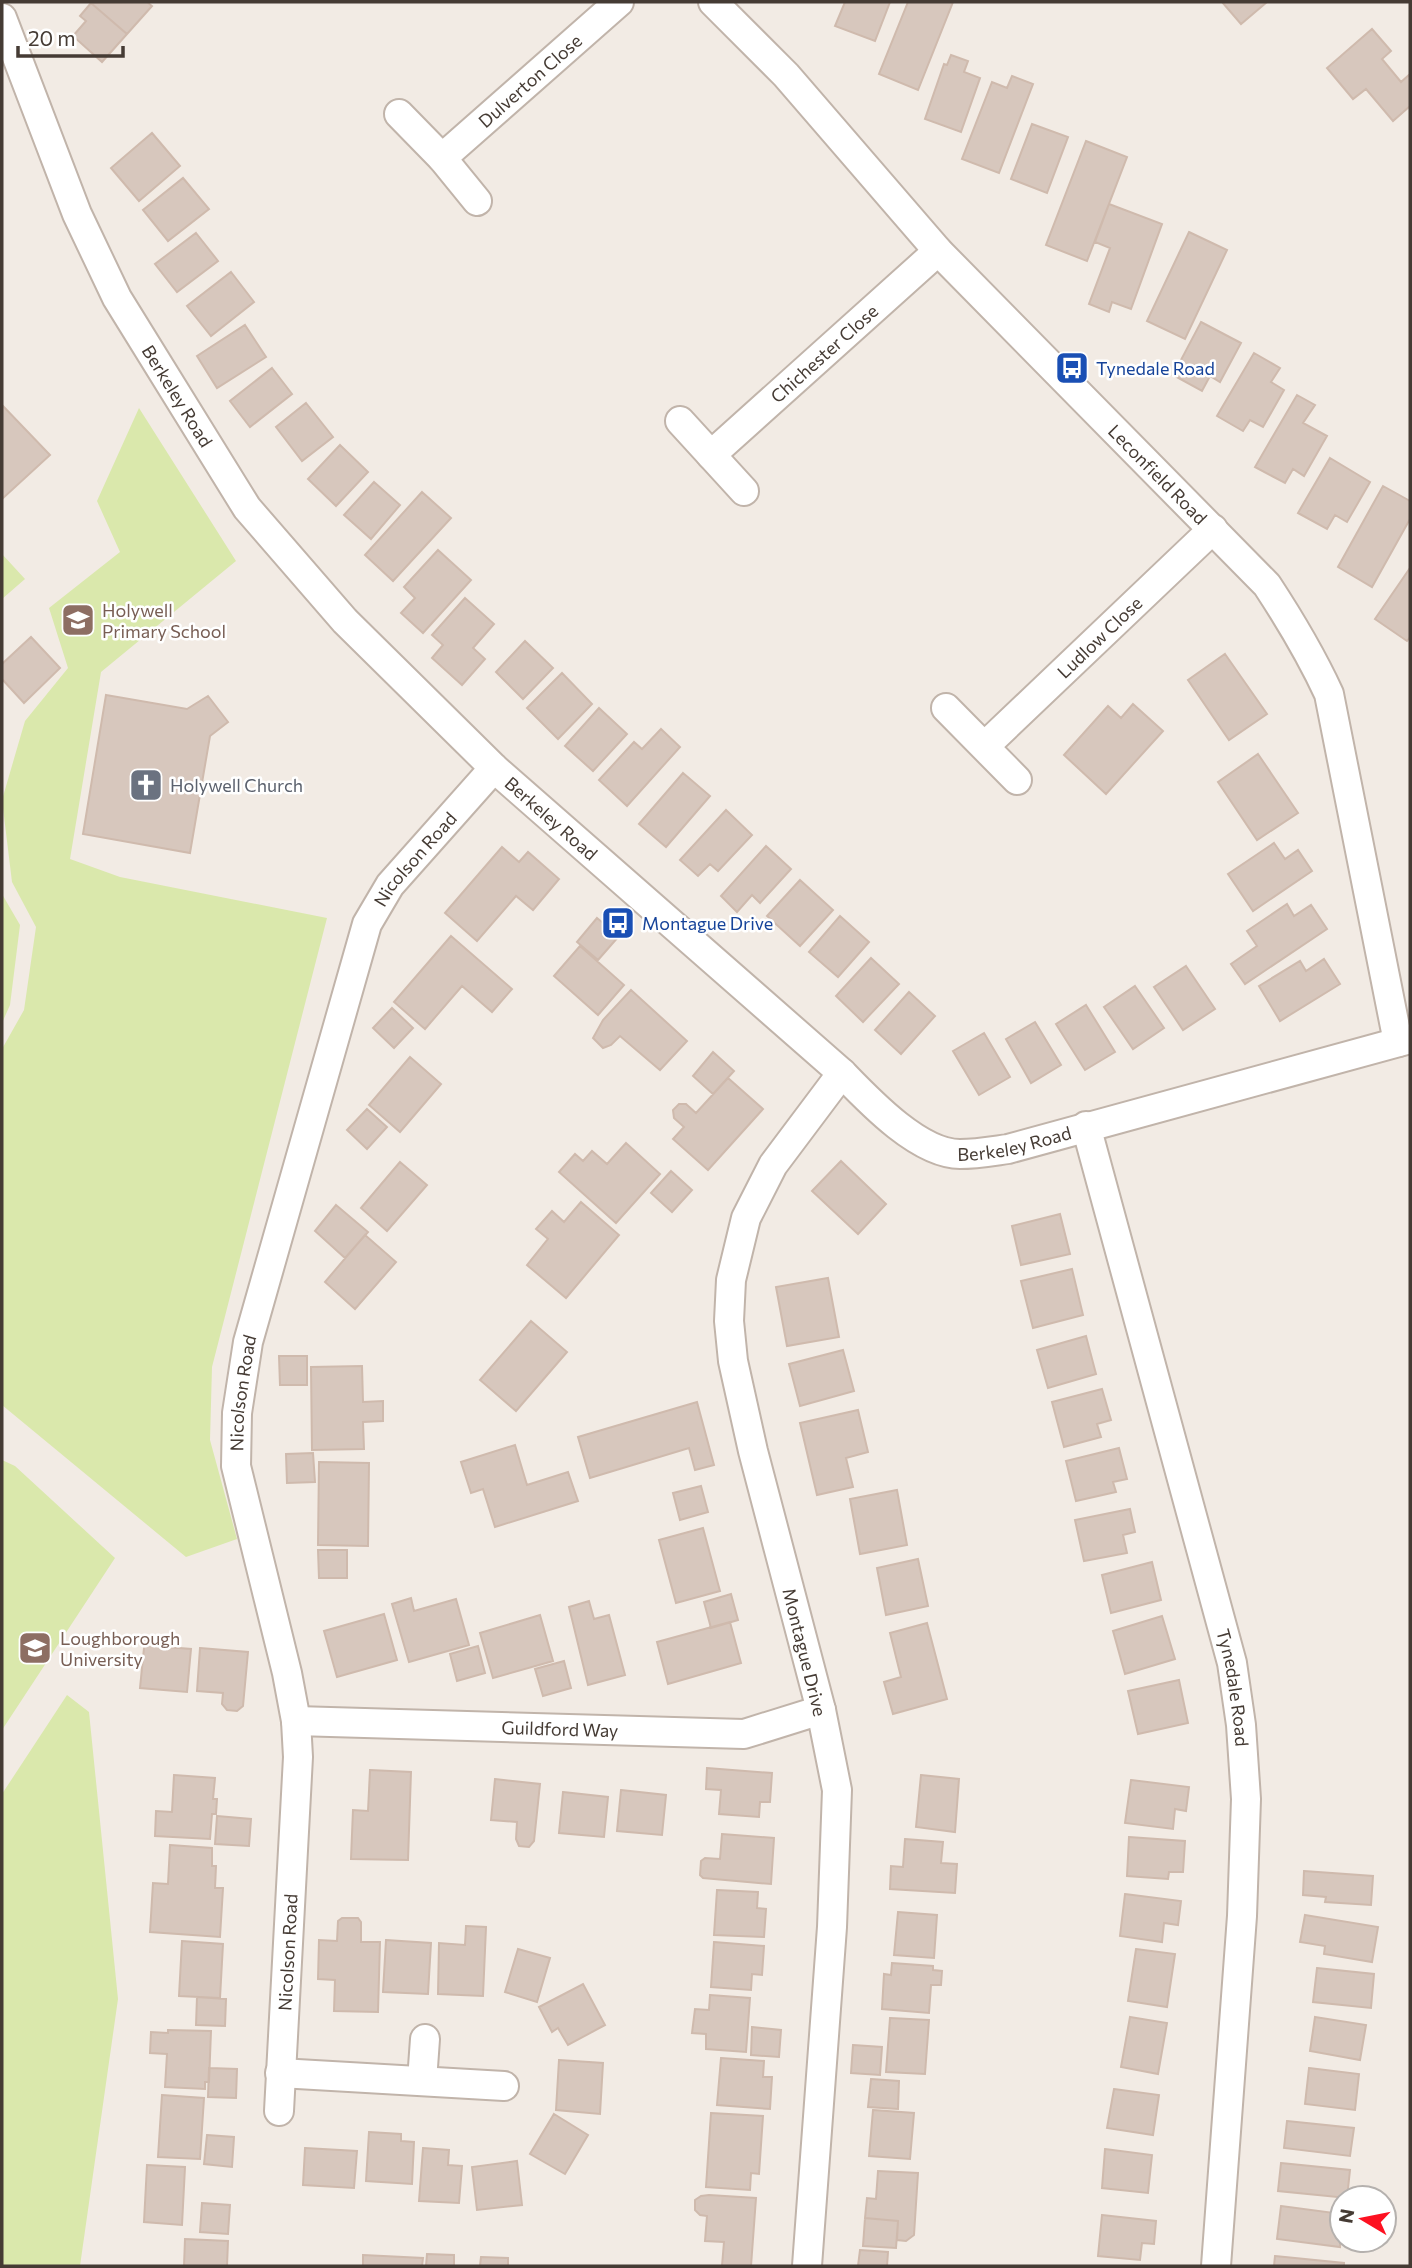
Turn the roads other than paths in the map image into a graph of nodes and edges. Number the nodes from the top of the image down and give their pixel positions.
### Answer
1 (619, 2) edge
2 (713, 2) edge
3 (2, 18) edge
4 (399, 114) dead end
5 (442, 158) junction
6 (477, 201) dead end
7 (939, 251) junction
8 (680, 421) dead end
9 (711, 455) junction
10 (744, 491) dead end
11 (1213, 530) junction
12 (946, 708) dead end
13 (985, 746) junction
14 (494, 768) junction
15 (1017, 780) dead end
16 (1404, 1041) edge
17 (842, 1073) junction
18 (1086, 1126) junction
19 (821, 1710) junction
20 (296, 1721) junction
21 (425, 2039) dead end
22 (280, 2073) junction
23 (422, 2081) junction
24 (504, 2086) dead end
25 (279, 2112) dead end
26 (807, 2266) edge
27 (1216, 2266) edge

1 - 5 street, Dulverton Close
2 - 7 street, Leconfield Road
3 - 14 street, Berkeley Road
4 - 5 street
5 - 6 street
7 - 9 street, Chichester Close
7 - 11 street, Leconfield Road
8 - 9 street
9 - 10 street
11 - 13 street, Ludlow Close
11 - 16 street, Leconfield Road
12 - 13 street
13 - 15 street
14 - 17 street, Berkeley Road
14 - 20 street, Nicolson Road
16 - 18 street, Berkeley Road
17 - 18 street, Berkeley Road
17 - 19 street, Montague Drive
18 - 27 street, Tynedale Road
19 - 20 street, Guildford Way
19 - 26 street, Montague Drive
20 - 22 street, Nicolson Road
21 - 23 street
22 - 23 street
22 - 25 street, Nicolson Road
23 - 24 street

